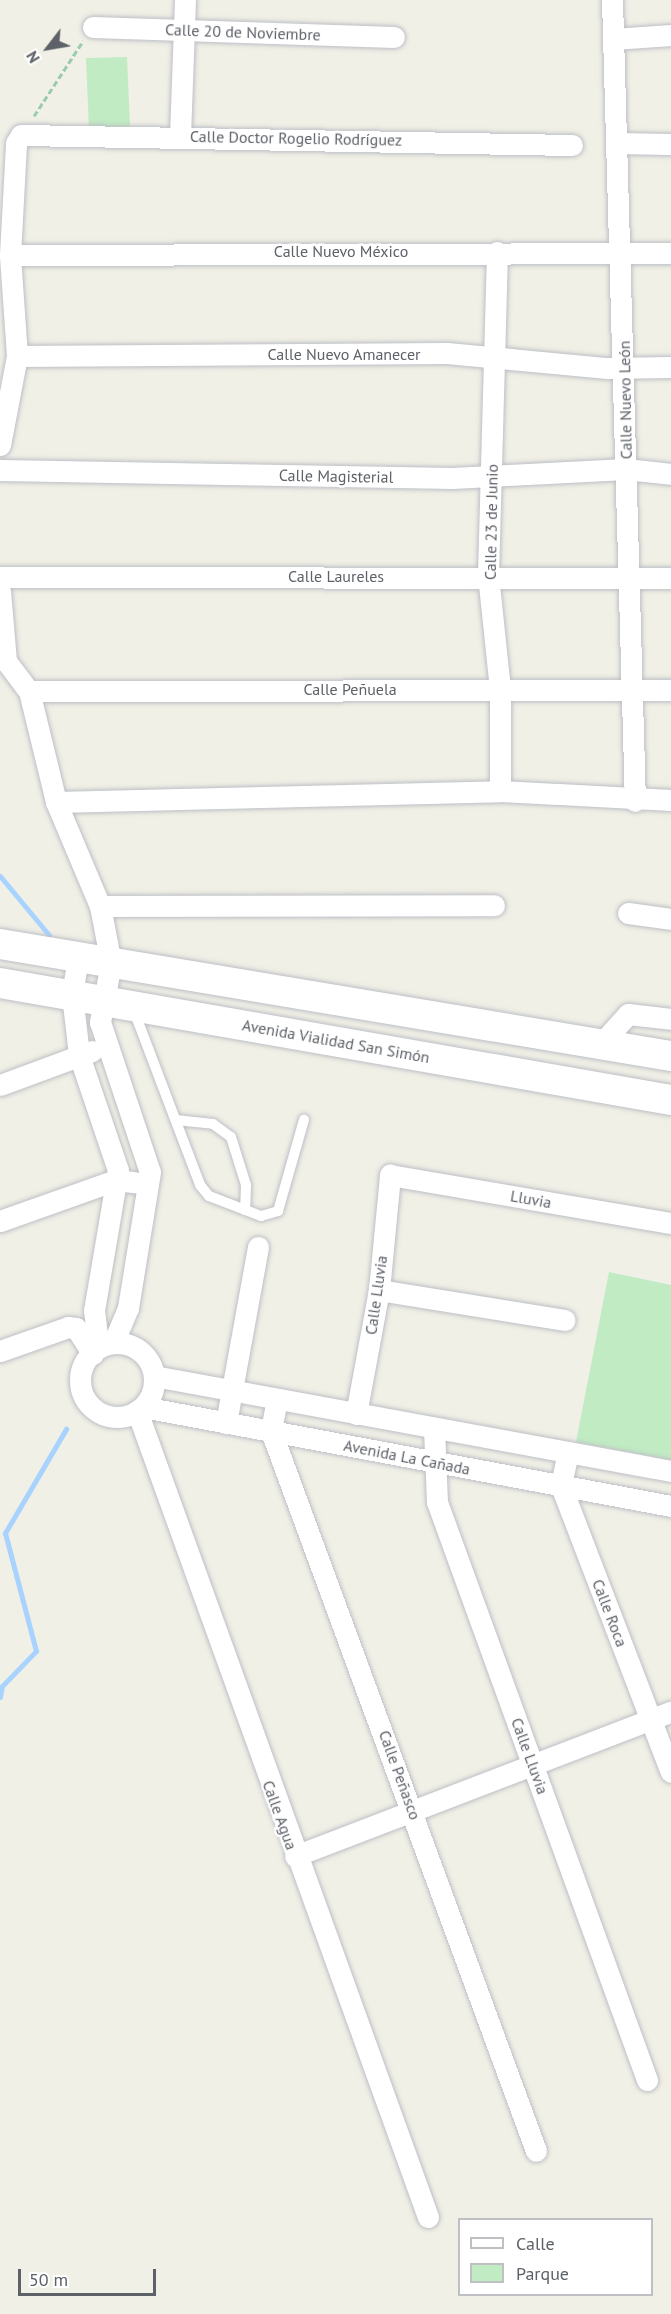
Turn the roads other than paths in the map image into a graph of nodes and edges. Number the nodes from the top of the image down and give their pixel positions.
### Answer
1 (185, 0) edge
2 (612, 0) edge
3 (93, 27) road end
4 (184, 30) junction
5 (671, 35) edge
6 (394, 37) dead end
7 (614, 39) junction
8 (180, 136) junction
9 (617, 143) junction
10 (572, 144) dead end
11 (671, 144) edge
12 (497, 252) junction
13 (621, 253) junction
14 (671, 253) edge
15 (10, 255) junction
16 (17, 356) junction
17 (498, 358) junction
18 (671, 367) edge
19 (624, 368) junction
20 (0, 444) edge
21 (0, 470) edge
22 (626, 470) junction
23 (671, 474) edge
24 (491, 476) junction
25 (488, 575) junction
26 (0, 577) edge
27 (628, 577) junction
28 (671, 578) edge
29 (0, 591) edge
30 (500, 689) junction
31 (631, 690) junction
32 (671, 690) edge
33 (29, 691) junction
34 (500, 791) junction
35 (671, 800) edge
36 (635, 801) junction
37 (56, 802) junction
38 (494, 905) dead end
39 (100, 906) junction
40 (628, 913) dead end
41 (671, 919) edge
42 (0, 944) edge
43 (78, 957) junction
44 (111, 963) junction
45 (0, 983) edge
46 (72, 995) junction
47 (118, 1003) junction
48 (671, 1019) edge
49 (601, 1044) junction
50 (109, 1045) junction
51 (79, 1055) junction
52 (671, 1056) edge
53 (0, 1085) edge
54 (671, 1100) edge
55 (176, 1120) junction
56 (304, 1120) dead end
57 (390, 1175) joint
58 (116, 1180) junction
59 (148, 1184) junction
60 (245, 1210) junction
61 (0, 1221) edge
62 (671, 1223) edge
63 (258, 1247) dead end
64 (379, 1290) junction
65 (565, 1320) dead end
66 (102, 1348) junction
67 (0, 1351) edge
68 (154, 1376) junction
69 (232, 1391) junction
70 (277, 1399) junction
71 (140, 1409) junction
72 (356, 1413) junction
73 (390, 1420) junction
74 (226, 1423) junction
75 (434, 1428) junction
76 (271, 1431) junction
77 (568, 1452) junction
78 (392, 1454) junction
79 (433, 1462) junction
80 (671, 1472) edge
81 (561, 1486) junction
82 (671, 1506) edge
83 (661, 1715) edge
84 (533, 1764) junction
85 (671, 1772) edge
86 (413, 1810) junction
87 (295, 1856) junction
88 (647, 2080) dead end
89 (536, 2151) dead end
90 (428, 2217) dead end

1 - 4 street
2 - 7 street, Calle Nuevo León
3 - 4 street, Calle 20 de Noviembre
4 - 6 street, Calle 20 de Noviembre
4 - 8 street
5 - 7 street
7 - 9 street, Calle Nuevo León
8 - 10 street, Calle Doctor Rogelio Rodríguez
8 - 15 street, Calle Doctor Rogelio Rodríguez
9 - 11 street
9 - 13 street, Calle Nuevo León
12 - 13 street, Calle Nuevo México
12 - 15 street, Calle Nuevo México
12 - 17 street, Calle 23 de Junio
13 - 14 street, Calle Nuevo México
13 - 19 street, Calle Nuevo León
15 - 16 street
16 - 17 street, Calle Nuevo Amanecer
16 - 20 street
17 - 19 street, Calle Nuevo Amanecer
17 - 24 street, Calle 23 de Junio
18 - 19 street, Calle Nuevo Amanecer
19 - 22 street, Calle Nuevo León
21 - 24 street, Calle Magisterial
22 - 23 street, Calle Magisterial
22 - 24 street, Calle Magisterial
22 - 27 street, Calle Nuevo León
24 - 25 street, Calle 23 de Junio
25 - 26 street, Calle Laureles
25 - 27 street, Calle Laureles
25 - 30 street, Calle 23 de Junio
27 - 28 street, Calle Laureles
27 - 31 street, Calle Nuevo León
29 - 33 street
30 - 31 street, Calle Peñuela
30 - 33 street, Calle Peñuela
30 - 34 street, Calle 23 de Junio
31 - 32 street, Calle Peñuela
31 - 36 street, Calle Nuevo León
33 - 37 street
34 - 36 street
34 - 37 street
35 - 36 street
37 - 39 street
38 - 39 street
39 - 44 street
40 - 41 street
42 - 43 main road
43 - 44 main road
43 - 46 street
44 - 47 street
44 - 49 main road
45 - 46 main road, Avenida Vialidad San Simón
46 - 47 main road, Avenida Vialidad San Simón
46 - 51 street
47 - 50 street
47 - 54 main road, Avenida Vialidad San Simón
47 - 55 lane
48 - 49 street
49 - 52 main road
50 - 51 street
50 - 59 street
51 - 53 street
51 - 58 street
55 - 60 lane
55 - 60 lane
56 - 60 lane
57 - 62 street, Lluvia
57 - 64 street, Calle Lluvia
58 - 59 street
58 - 61 street
58 - 66 street
59 - 66 street
63 - 69 street
64 - 65 street
64 - 72 street, Calle Lluvia
66 - 67 street
66 - 68 street
66 - 71 street
68 - 69 street, Avenida La Cañada
68 - 71 street
69 - 70 street, Avenida La Cañada
69 - 74 street
70 - 72 street, Avenida La Cañada
70 - 76 street
71 - 74 street, Avenida La Cañada
71 - 87 street, Calle Agua
72 - 73 street, Avenida La Cañada
73 - 75 street, Avenida La Cañada
73 - 78 street
74 - 76 street, Avenida La Cañada
75 - 77 street, Avenida La Cañada
75 - 79 street, Calle Lluvia
76 - 78 street, Avenida La Cañada
76 - 86 street, Calle Peñasco
77 - 80 street, Avenida La Cañada
77 - 81 street
78 - 79 street, Avenida La Cañada
79 - 81 street, Avenida La Cañada
79 - 84 street, Calle Lluvia
81 - 82 street, Avenida La Cañada
81 - 83 street, Calle Roca
83 - 84 street
83 - 85 street, Calle Roca
84 - 86 street
84 - 88 street, Calle Lluvia
86 - 87 street
86 - 89 street, Calle Peñasco
87 - 90 street, Calle Agua

